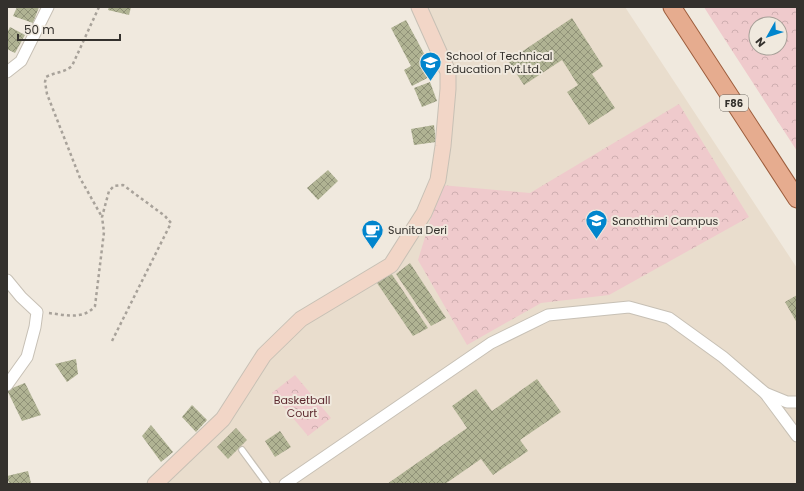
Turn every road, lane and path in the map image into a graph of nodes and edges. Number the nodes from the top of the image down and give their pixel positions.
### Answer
1 (48, 7) edge
2 (99, 7) edge
3 (419, 7) edge
4 (672, 7) edge
5 (7, 72) edge
6 (797, 199) edge
7 (102, 217) junction
8 (7, 280) edge
9 (37, 312) junction
10 (112, 341) dead end
11 (7, 385) edge
12 (765, 393) junction
13 (797, 402) edge
14 (797, 436) edge
15 (242, 450) dead end
16 (155, 484) edge
17 (267, 484) edge
18 (284, 484) edge

1 - 5 street
2 - 7 path
3 - 16 street
4 - 6 main road, F86
7 - 9 path
7 - 10 path
8 - 9 street
9 - 11 street
12 - 13 street
12 - 14 street
12 - 18 street
15 - 17 lane

